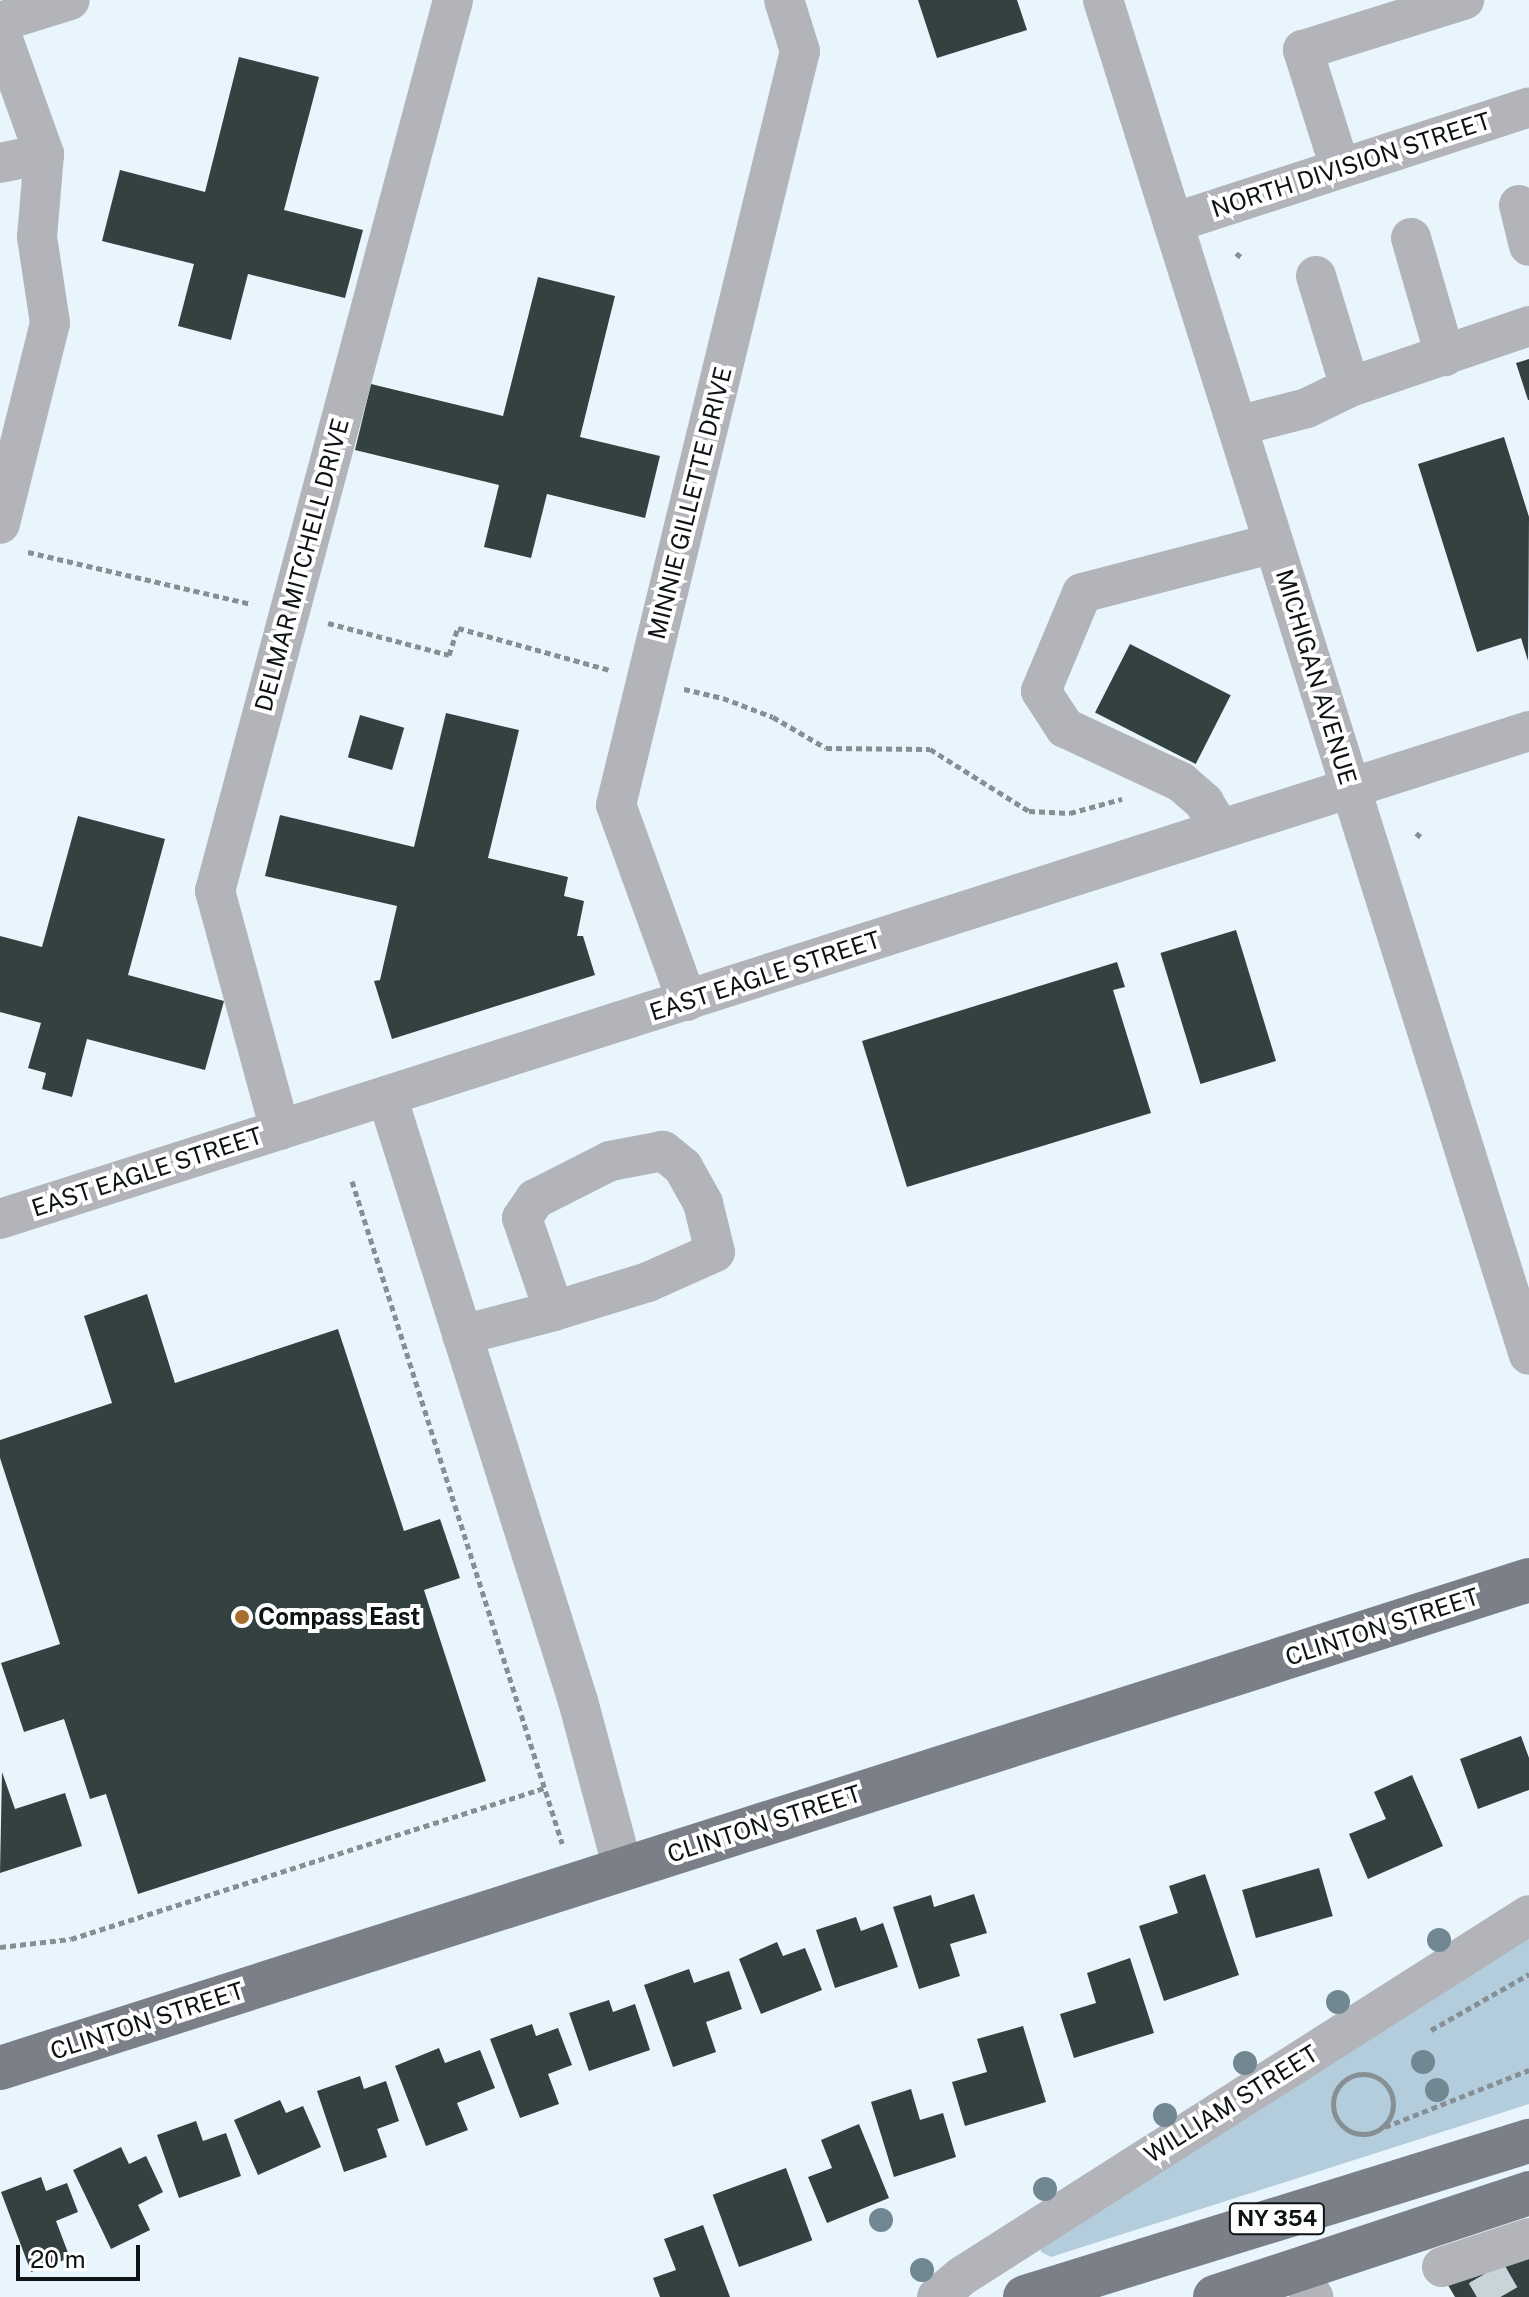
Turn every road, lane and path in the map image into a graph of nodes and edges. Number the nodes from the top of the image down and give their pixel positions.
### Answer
1 (70, 0) edge
2 (453, 0) edge
3 (784, 0) edge
4 (1103, 0) edge
5 (1464, 0) edge
6 (0, 22) edge
7 (0, 31) edge
8 (1529, 107) edge
9 (44, 154) junction
10 (0, 163) edge
11 (1340, 168) junction
12 (1519, 205) dead end
13 (1173, 223) junction
14 (1411, 238) dead end
15 (1529, 246) edge
16 (1316, 276) dead end
17 (1529, 326) edge
18 (1445, 356) junction
19 (1350, 387) junction
20 (1237, 426) junction
21 (8, 537) edge
22 (1274, 543) junction
23 (289, 613) junction
24 (646, 680) junction
25 (1529, 731) edge
26 (1350, 787) junction
27 (1097, 805) dead end
28 (1220, 829) junction
29 (687, 1001) junction
30 (387, 1096) junction
31 (280, 1130) junction
32 (352, 1181) dead end
33 (0, 1219) edge
34 (554, 1311) junction
35 (462, 1335) junction
36 (1529, 1355) edge
37 (1529, 1580) edge
38 (544, 1788) junction
39 (564, 1852) dead end
40 (623, 1869) junction
41 (1529, 1915) edge
42 (0, 1947) edge
43 (1529, 1974) edge
44 (1419, 2037) dead end
45 (0, 2068) edge
46 (1364, 2068) dead end
47 (1529, 2070) edge
48 (1350, 2076) junction
49 (1378, 2129) junction
50 (1529, 2141) edge
51 (1529, 2193) edge
52 (1527, 2243) edge
53 (1452, 2264) edge
54 (1305, 2284) edge
55 (937, 2297) edge
56 (1025, 2297) edge
57 (1215, 2297) edge

1 - 6 street
2 - 23 street, DELMAR MITCHELL DRIVE
3 - 24 street, MINNIE GILLETTE DRIVE
4 - 13 street, MICHIGAN AVENUE
5 - 11 street
7 - 9 street
8 - 11 street, NORTH DIVISION STREET
9 - 10 street
9 - 21 street
11 - 13 street, NORTH DIVISION STREET
12 - 15 street
13 - 20 street, MICHIGAN AVENUE
14 - 18 street
16 - 19 street
17 - 18 street
18 - 19 street
19 - 20 street
20 - 22 street, MICHIGAN AVENUE
21 - 23 path
22 - 26 street, MICHIGAN AVENUE
22 - 28 street
23 - 24 path
23 - 31 street, DELMAR MITCHELL DRIVE
24 - 27 path
24 - 29 street, MINNIE GILLETTE DRIVE
25 - 26 street, EAST EAGLE STREET
26 - 28 street, EAST EAGLE STREET
26 - 36 street, MICHIGAN AVENUE
28 - 29 street, EAST EAGLE STREET
29 - 30 street, EAST EAGLE STREET
30 - 31 street, EAST EAGLE STREET
30 - 35 street
31 - 33 street, EAST EAGLE STREET
32 - 38 path
34 - 34 street
34 - 35 street
35 - 40 street
37 - 40 main road, CLINTON STREET
38 - 39 path
38 - 42 path
40 - 45 main road, CLINTON STREET
41 - 55 street, WILLIAM STREET
43 - 44 path
46 - 48 path
47 - 49 path
48 - 49 path
48 - 49 path
50 - 56 main road, NY 354
51 - 53 main road, NY 354
52 - 53 street
53 - 54 main road, NY 354
54 - 57 main road, NY 354

